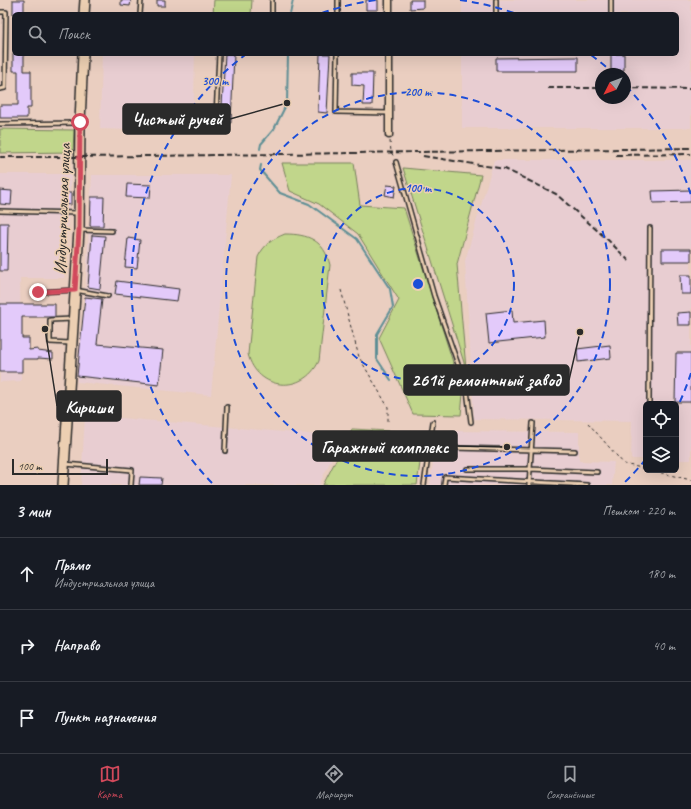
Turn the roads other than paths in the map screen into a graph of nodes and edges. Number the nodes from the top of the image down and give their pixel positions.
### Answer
1 (85, 0) edge
2 (141, 0) edge
3 (272, 0) edge
4 (338, 0) edge
5 (389, 0) edge
6 (496, 0) edge
7 (611, 0) edge
8 (0, 12) edge
9 (84, 12) edge
10 (140, 12) edge
11 (272, 12) edge
12 (338, 12) edge
13 (389, 12) edge
14 (496, 12) edge
15 (611, 12) edge
16 (83, 56) edge
17 (219, 56) edge
18 (337, 56) edge
19 (389, 56) edge
20 (0, 89) edge
21 (389, 113) junction
22 (216, 116) dead end
23 (80, 122) junction
24 (0, 124) edge
25 (389, 135) road end
26 (396, 162) road end
27 (0, 211) edge
28 (79, 213) junction
29 (650, 228) dead end
30 (79, 230) junction
31 (112, 231) dead end
32 (75, 290) junction
33 (38, 292) dead end
34 (108, 296) dead end
35 (73, 319) junction
36 (72, 343) junction
37 (649, 401) edge
38 (227, 407) dead end
39 (433, 422) dead end
40 (471, 422) dead end
41 (533, 423) dead end
42 (452, 448) dead end
43 (531, 450) junction
44 (225, 451) dead end
45 (575, 451) dead end
46 (64, 464) junction
47 (467, 469) dead end
48 (530, 469) junction
49 (597, 472) dead end
50 (529, 483) edge
51 (63, 485) edge
52 (131, 485) edge
53 (424, 485) edge
54 (444, 485) edge
55 (587, 485) edge

1 - 9 main road
2 - 10 lane
3 - 11 lane
4 - 12 lane
5 - 13 street
6 - 14 lane
7 - 15 lane
8 - 20 lane
16 - 23 main road, Индустриальная улица
17 - 22 lane
18 - 21 lane
19 - 21 street
21 - 25 street
23 - 24 lane
23 - 28 main road, Индустриальная улица
26 - 40 lane
27 - 28 lane
28 - 30 main road, Индустриальная улица
29 - 37 lane
30 - 31 lane
30 - 32 main road, Индустриальная улица
32 - 33 lane
32 - 34 lane
32 - 35 main road, Индустриальная улица
35 - 36 main road, Индустриальная улица
35 - 36 lane
36 - 46 main road, Индустриальная улица
38 - 44 lane
39 - 53 lane
41 - 43 lane
42 - 43 lane
43 - 45 lane
43 - 48 lane
46 - 51 main road, Индустриальная улица
46 - 52 lane
47 - 48 lane
48 - 49 lane
48 - 50 lane
50 - 54 lane
50 - 55 lane

